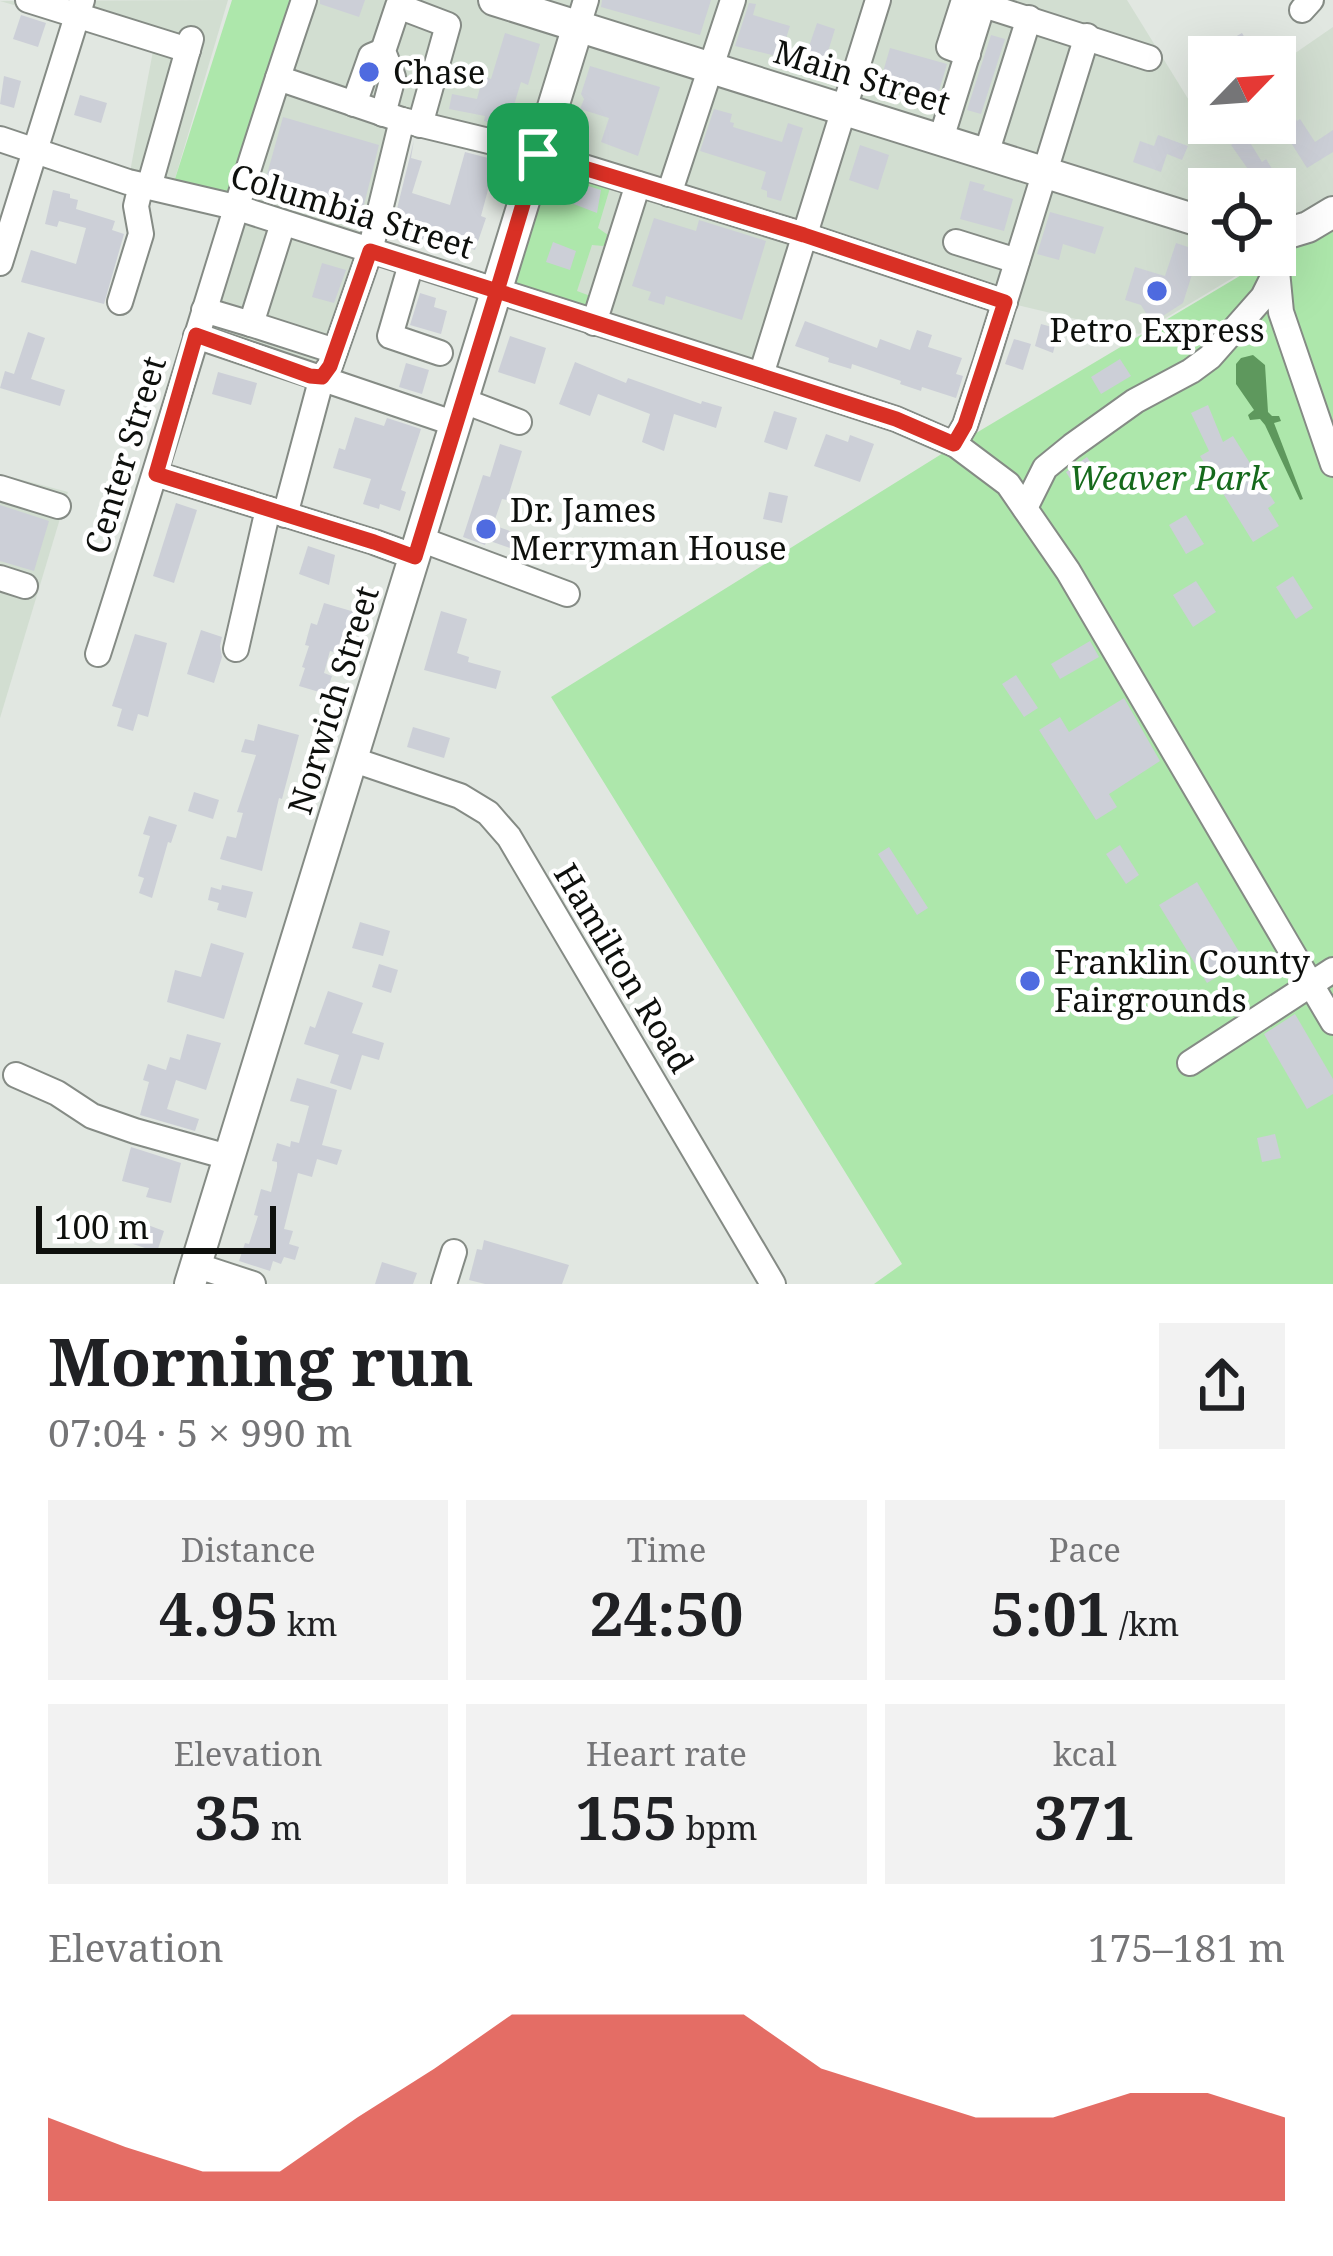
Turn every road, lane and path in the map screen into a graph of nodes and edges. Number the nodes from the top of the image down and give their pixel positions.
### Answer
1 (28, 0) edge
2 (304, 0) edge
3 (494, 0) edge
4 (733, 0) edge
5 (878, 0) edge
6 (972, 2) edge
7 (398, 3) edge
8 (80, 8) edge
9 (582, 13) edge
10 (1028, 18) junction
11 (1087, 36) junction
12 (383, 51) junction
13 (1149, 58) dead end
14 (710, 67) junction
15 (278, 78) junction
16 (354, 104) junction
17 (842, 108) junction
18 (402, 120) junction
19 (0, 139) edge
20 (941, 140) junction
21 (34, 150) junction
22 (538, 154) junction
23 (986, 154) junction
24 (1044, 172) junction
25 (638, 184) junction
26 (145, 186) junction
27 (669, 194) junction
28 (236, 207) junction
29 (1188, 217) edge
30 (1320, 220) edge
31 (283, 224) junction
32 (804, 235) junction
33 (1296, 239) edge
34 (956, 242) dead end
35 (370, 251) junction
36 (1017, 261) junction
37 (0, 262) edge
38 (411, 264) junction
39 (1267, 276) edge
40 (1278, 276) edge
41 (497, 291) junction
42 (120, 302) dead end
43 (1005, 302) junction
44 (204, 310) junction
45 (594, 322) junction
46 (251, 325) junction
47 (196, 335) junction
48 (335, 350) junction
49 (440, 353) dead end
50 (761, 375) junction
51 (322, 377) junction
52 (460, 412) junction
53 (519, 422) dead end
54 (955, 444) junction
55 (1333, 464) edge
56 (156, 474) junction
57 (0, 488) edge
58 (58, 506) dead end
59 (1025, 508) junction
60 (277, 512) junction
61 (417, 548) junction
62 (0, 578) edge
63 (25, 586) dead end
64 (567, 594) dead end
65 (236, 649) dead end
66 (98, 654) dead end
67 (354, 760) junction
68 (1333, 970) edge
69 (1311, 984) junction
70 (1333, 1022) edge
71 (1190, 1063) dead end
72 (16, 1075) dead end
73 (228, 1157) junction
74 (454, 1252) dead end
75 (193, 1274) edge
76 (253, 1284) edge
77 (443, 1284) edge
78 (773, 1284) edge

1 - 8 street
2 - 15 street, Center Street
3 - 9 main road, Main Street
4 - 14 street
5 - 17 street
6 - 10 street
6 - 20 street
7 - 12 street
7 - 18 street
8 - 21 street
8 - 26 street
9 - 14 main road, Main Street
9 - 22 main road, Norwich Street
10 - 11 street
10 - 23 street
11 - 13 street
11 - 24 street
12 - 16 street
12 - 18 street
14 - 17 main road, Main Street
14 - 27 street
15 - 16 street
15 - 28 street, Center Street
16 - 18 street
17 - 20 main road, Main Street
17 - 32 street
18 - 22 street
18 - 35 street
19 - 21 street, Columbia Street
20 - 23 main road, Main Street
21 - 26 street, Columbia Street
21 - 37 street
22 - 25 street
22 - 41 main road, Norwich Street
23 - 24 main road, Main Street
24 - 29 main road, Main Street
24 - 36 street
25 - 27 street
25 - 45 street
26 - 28 street, Columbia Street
26 - 42 street
27 - 32 street
28 - 31 street, Columbia Street
28 - 44 street, Center Street
30 - 33 main road
31 - 35 street, Columbia Street
31 - 46 street
32 - 43 street
32 - 50 street
34 - 36 street
35 - 38 street, Columbia Street
35 - 48 street
36 - 43 street
38 - 41 street, Columbia Street
38 - 49 street
39 - 59 street
40 - 55 street
41 - 45 street, Columbia Street
41 - 52 main road, Norwich Street
43 - 54 street
44 - 46 street
44 - 47 street, Center Street
45 - 50 street, Columbia Street
46 - 48 street
47 - 51 street
47 - 56 street, Center Street
48 - 51 street
50 - 54 street, Columbia Street
51 - 52 street
51 - 60 street
52 - 53 street
52 - 61 main road, Norwich Street
54 - 59 street, Columbia Street
56 - 60 street
56 - 66 street, Center Street
57 - 58 street
59 - 69 street, Columbia Street
60 - 61 street
60 - 65 street
61 - 64 street
61 - 67 main road, Norwich Street
62 - 63 street
67 - 73 main road, Norwich Street
67 - 78 street, Hamilton Road
68 - 69 street
69 - 70 street, Columbia Street
69 - 71 street
72 - 73 street
73 - 75 main road, Norwich Street
74 - 77 street
75 - 76 street

